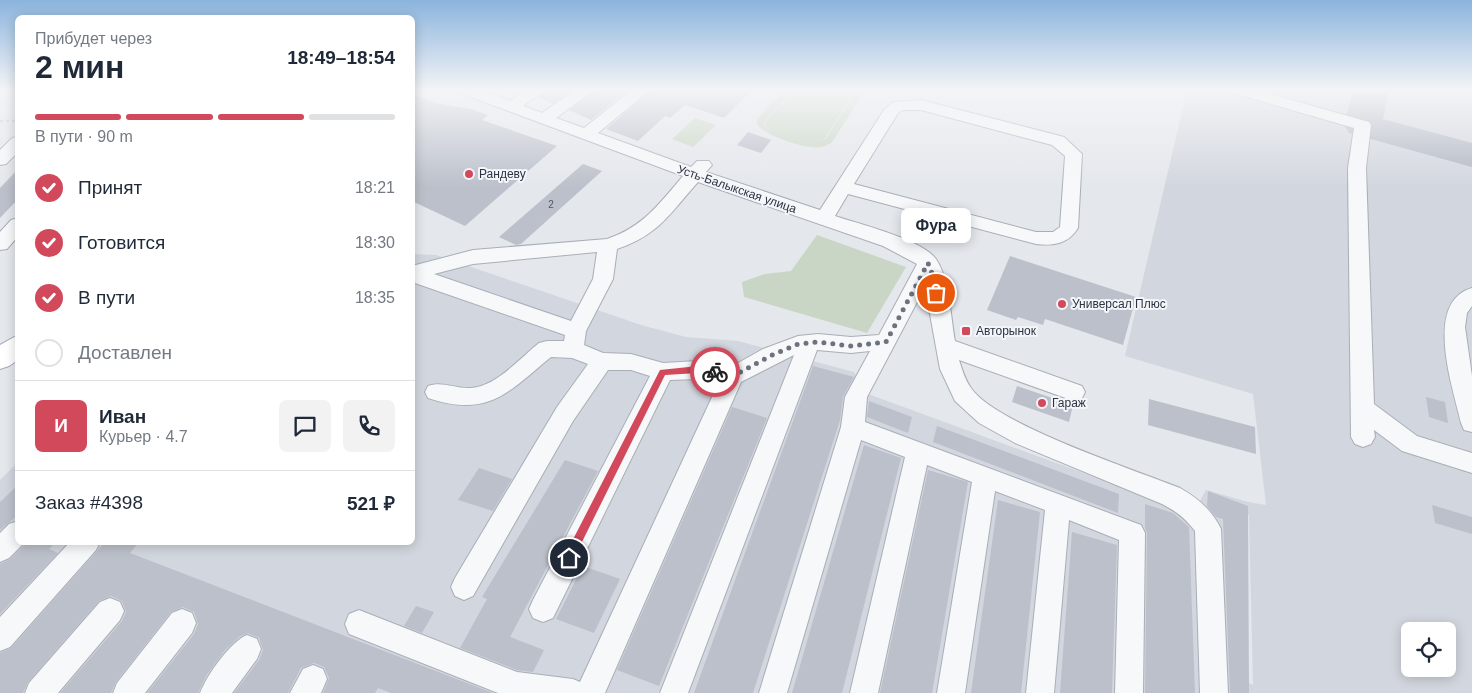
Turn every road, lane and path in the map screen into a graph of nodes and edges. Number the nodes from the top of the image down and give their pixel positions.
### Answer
1 (549, 122) edge
2 (602, 122) edge
3 (884, 122) edge
4 (987, 122) edge
5 (1354, 122) edge
6 (585, 136) junction
7 (15, 145) edge
8 (0, 160) edge
9 (699, 170) junction
10 (844, 187) junction
11 (824, 218) junction
12 (15, 227) edge
13 (0, 244) edge
14 (608, 245) junction
15 (0, 252) edge
16 (15, 253) edge
17 (928, 263) junction
18 (415, 272) edge
19 (415, 274) edge
20 (1472, 295) edge
21 (575, 340) junction
22 (886, 342) junction
23 (809, 343) junction
24 (945, 346) junction
25 (15, 348) edge
26 (0, 359) edge
27 (602, 361) junction
28 (663, 372) junction
29 (733, 376) junction
30 (436, 392) dead end
31 (1074, 392) dead end
32 (1362, 408) junction
33 (1472, 423) edge
34 (854, 427) junction
35 (1363, 437) dead end
36 (918, 451) junction
37 (1472, 464) edge
38 (985, 476) junction
39 (1058, 504) junction
40 (15, 535) edge
41 (84, 545) edge
42 (0, 550) edge
43 (464, 587) dead end
44 (543, 609) dead end
45 (110, 611) dead end
46 (182, 624) dead end
47 (359, 624) dead end
48 (0, 636) edge
49 (246, 648) dead end
50 (39, 693) edge
51 (127, 693) edge
52 (214, 693) edge
53 (573, 693) edge
54 (590, 693) edge
55 (674, 693) edge
56 (773, 693) edge
57 (864, 693) edge
58 (951, 693) edge
59 (1040, 693) edge
60 (1129, 693) edge
61 (1214, 693) edge

1 - 6 street, Усть-Балыкская улица
2 - 6 street
3 - 10 street
4 - 10 street
5 - 32 street
6 - 9 street, Усть-Балыкская улица
7 - 8 street
9 - 11 street, Усть-Балыкская улица
9 - 14 street
10 - 11 street
11 - 17 street, Усть-Балыкская улица
12 - 13 street
14 - 18 street
14 - 21 street
15 - 16 street
17 - 22 street
17 - 24 street
19 - 21 street
20 - 33 street
21 - 27 street
21 - 30 street
22 - 23 street
22 - 34 street
23 - 29 street
23 - 55 street
24 - 31 street
24 - 61 street
25 - 26 main road
27 - 28 street
27 - 43 street
28 - 29 street
28 - 44 street
29 - 54 street
32 - 35 street
32 - 37 street
34 - 36 street
34 - 56 street
36 - 38 street
36 - 57 street
38 - 39 street
38 - 58 street
39 - 59 street
39 - 60 street
40 - 42 street
41 - 48 street
45 - 50 street
46 - 51 street
47 - 53 street
49 - 52 street

